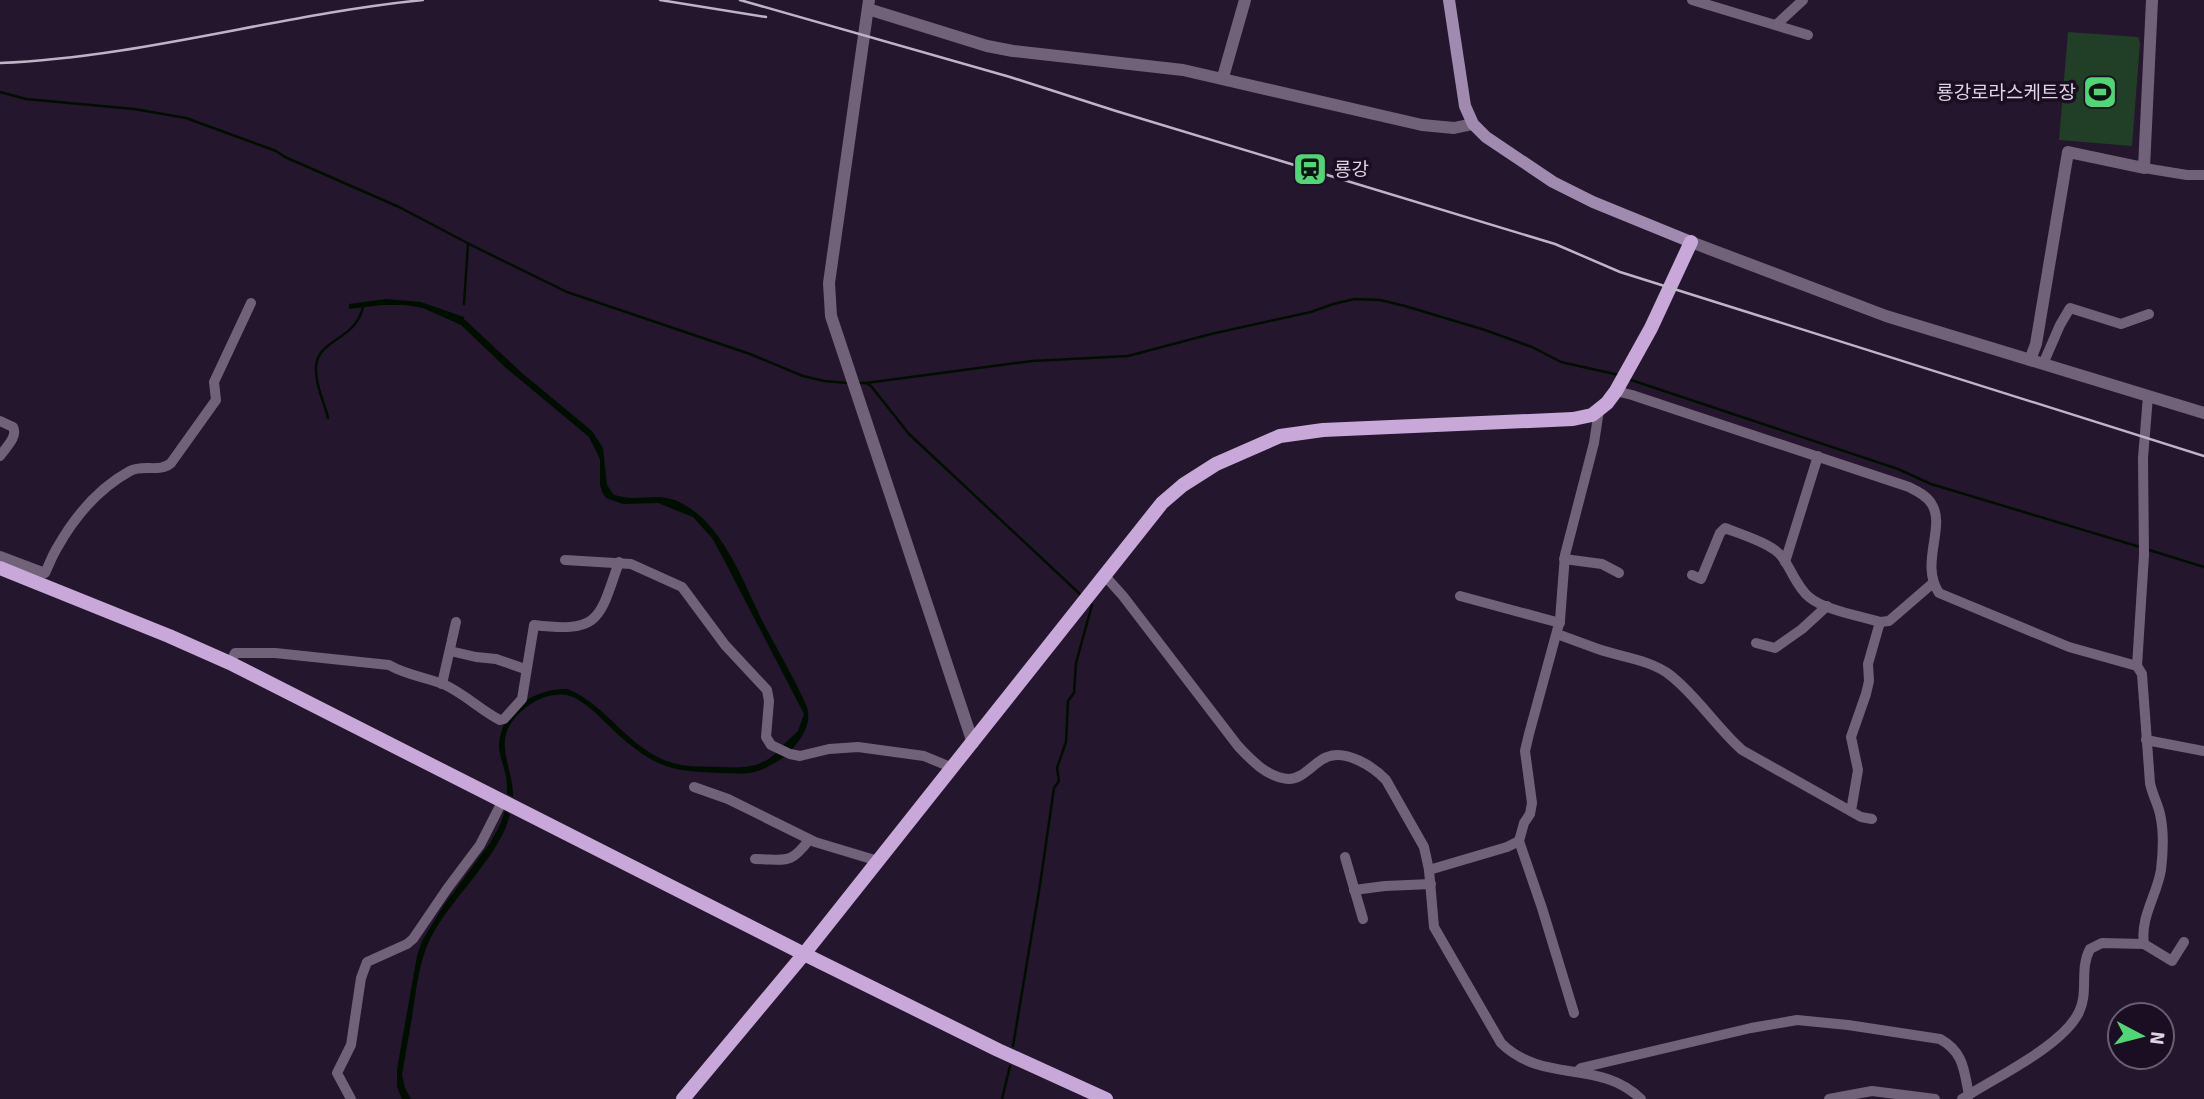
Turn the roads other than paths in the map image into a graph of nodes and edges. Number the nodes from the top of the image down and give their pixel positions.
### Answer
1 (1245, 0) edge
2 (1449, 0) edge
3 (1692, 0) edge
4 (1803, 0) edge
5 (2152, 0) edge
6 (868, 4) edge
7 (1776, 25) junction
8 (1808, 35) dead end
9 (1223, 77) junction
10 (1473, 124) junction
11 (2144, 168) junction
12 (2204, 175) edge
13 (1692, 242) junction
14 (251, 303) dead end
15 (2149, 314) dead end
16 (2030, 360) junction
17 (2043, 364) junction
18 (1621, 382) junction
19 (2148, 396) junction
20 (1599, 410) junction
21 (2204, 414) edge
22 (0, 421) edge
23 (0, 456) edge
24 (1818, 456) junction
25 (0, 556) edge
26 (1564, 559) junction
27 (565, 560) dead end
28 (619, 562) junction
29 (1785, 562) junction
30 (0, 568) edge
31 (1619, 573) dead end
32 (1692, 575) dead end
33 (1105, 576) junction
34 (1933, 583) junction
35 (1460, 596) dead end
36 (1827, 606) junction
37 (456, 622) dead end
38 (1880, 622) junction
39 (1558, 628) junction
40 (1756, 643) dead end
41 (450, 651) junction
42 (230, 663) junction
43 (2137, 666) junction
44 (525, 668) junction
45 (442, 684) junction
46 (2146, 740) junction
47 (974, 743) junction
48 (2204, 751) edge
49 (953, 768) junction
50 (694, 787) dead end
51 (509, 804) junction
52 (1851, 811) junction
53 (1872, 819) dead end
54 (810, 840) junction
55 (1519, 841) junction
56 (1345, 857) dead end
57 (755, 859) dead end
58 (878, 861) junction
59 (1430, 870) junction
60 (1431, 884) junction
61 (1354, 890) junction
62 (1363, 919) dead end
63 (2185, 942) dead end
64 (2144, 944) junction
65 (804, 954) junction
66 (1574, 1013) dead end
67 (1578, 1071) junction
68 (1963, 1098) edge
69 (351, 1099) edge
70 (683, 1099) edge
71 (1106, 1099) edge
72 (1641, 1099) edge
73 (1829, 1099) edge
74 (1935, 1099) edge

1 - 9 street
2 - 10 main road
3 - 7 street
4 - 7 street
5 - 11 street
6 - 9 street
6 - 47 street
7 - 8 street
9 - 10 street
10 - 13 main road
11 - 12 street
11 - 16 street
13 - 16 street
13 - 18 main road
14 - 25 street
15 - 17 street
16 - 17 street
17 - 19 street
18 - 20 main road
18 - 24 street
19 - 21 street
19 - 43 street
20 - 26 street
20 - 33 main road
22 - 23 street
24 - 29 street
24 - 34 street
26 - 31 street
26 - 39 street
27 - 28 street
28 - 44 street
28 - 49 street
29 - 32 street
29 - 36 street
30 - 42 main road
33 - 47 main road
33 - 59 street
34 - 38 street
34 - 43 street
35 - 39 street
36 - 38 street
36 - 40 street
37 - 41 street
38 - 52 street
39 - 52 street
39 - 55 street
41 - 44 street
41 - 45 street
42 - 45 street
42 - 51 main road
43 - 46 street
44 - 45 street
46 - 48 street
46 - 64 street
47 - 49 main road
49 - 58 main road
50 - 54 street
51 - 65 main road
51 - 69 street
52 - 53 street
54 - 57 street
54 - 58 street
55 - 59 street
55 - 66 street
56 - 61 street
58 - 65 main road
59 - 60 street
60 - 61 street
60 - 67 street
61 - 62 street
63 - 64 street
64 - 68 street
65 - 70 main road
65 - 71 main road
67 - 68 street
67 - 72 street
73 - 74 street

